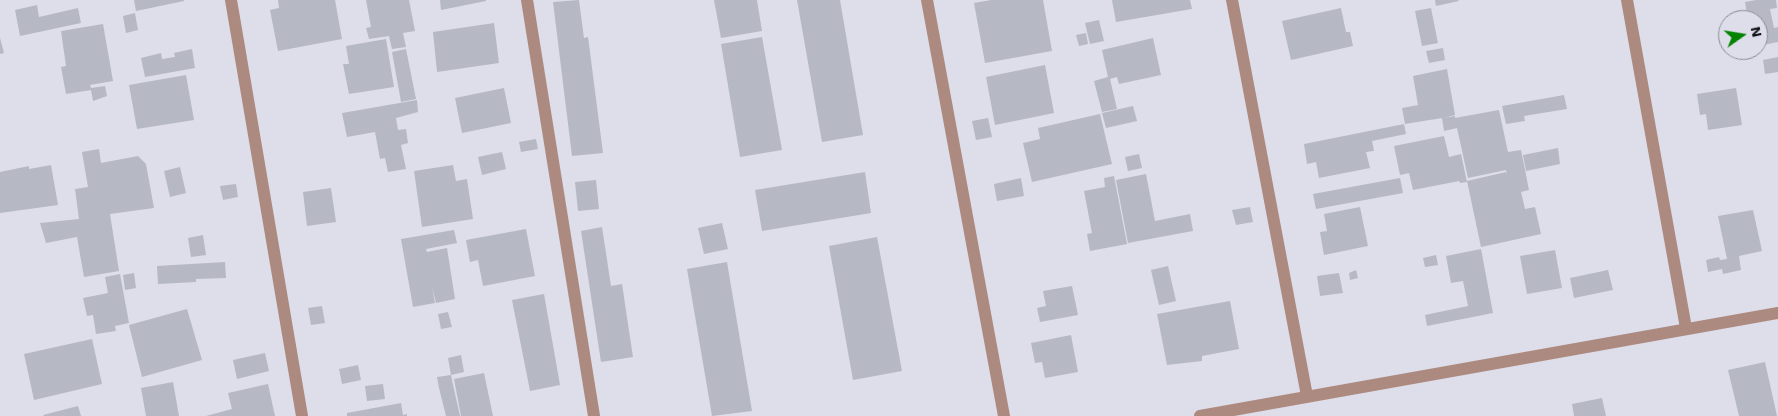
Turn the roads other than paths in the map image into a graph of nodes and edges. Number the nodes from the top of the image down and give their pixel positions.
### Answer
1 (231, 0) edge
2 (527, 0) edge
3 (927, 0) edge
4 (1232, 0) edge
5 (1627, 0) edge
6 (1778, 312) edge
7 (1686, 328) junction
8 (1306, 396) junction
9 (302, 416) edge
10 (594, 416) edge
11 (1004, 416) edge
12 (1200, 416) edge

1 - 9 street
2 - 10 street
3 - 11 street
4 - 8 street
5 - 7 street
6 - 7 street
7 - 8 street
8 - 12 street

